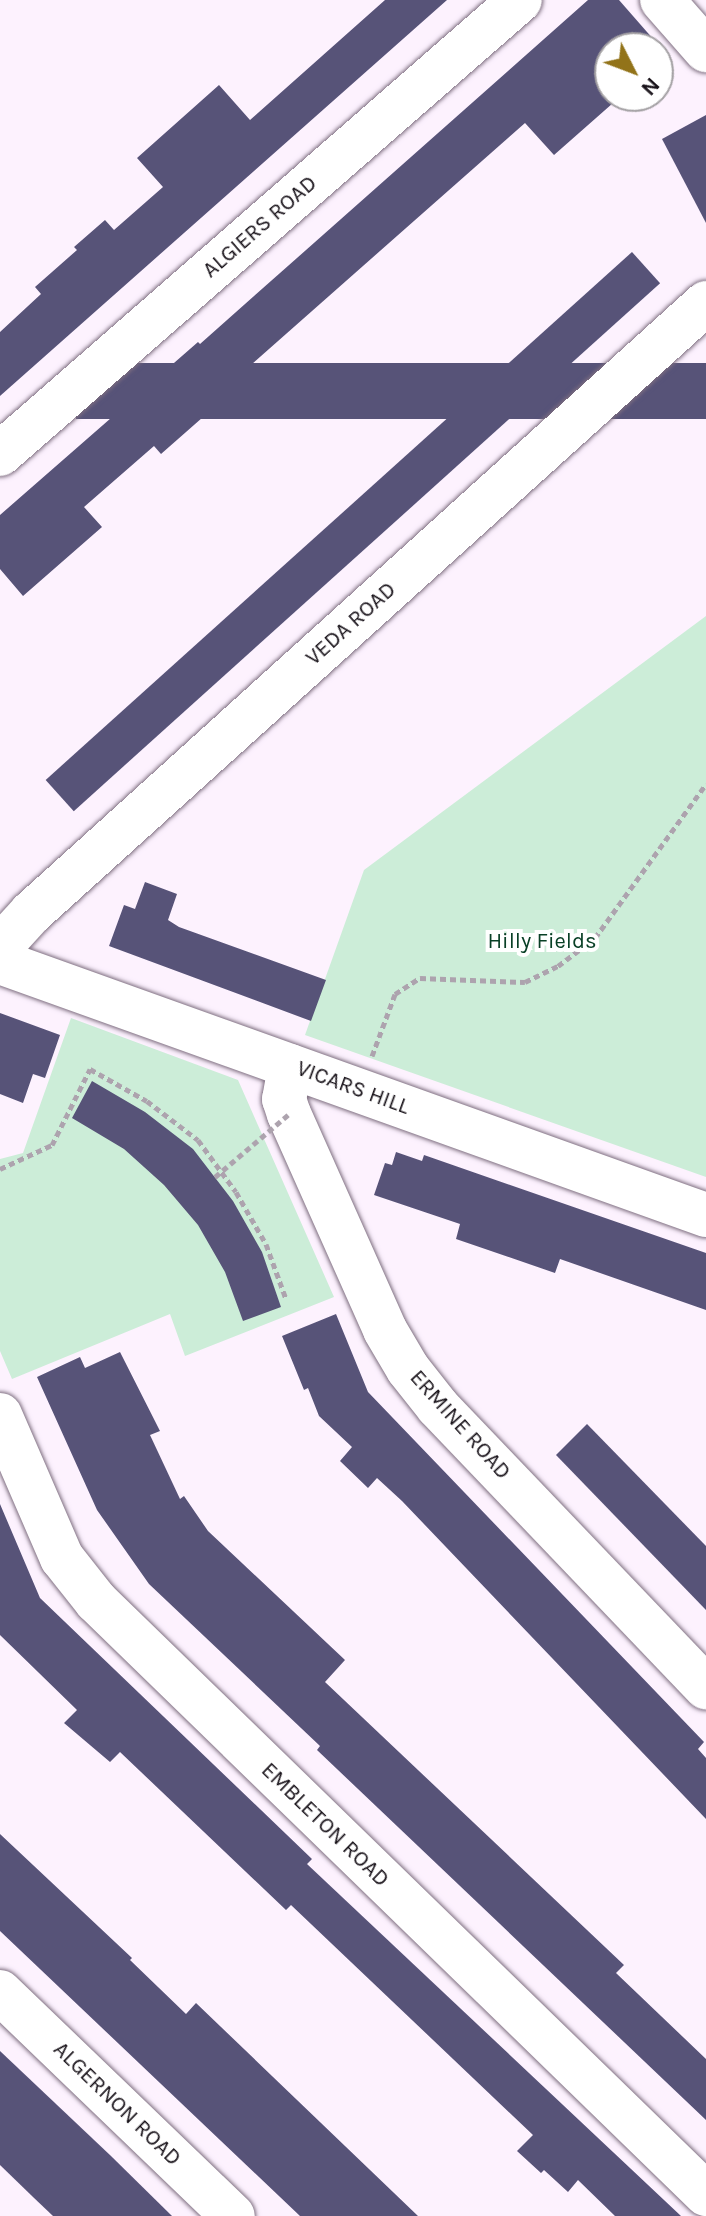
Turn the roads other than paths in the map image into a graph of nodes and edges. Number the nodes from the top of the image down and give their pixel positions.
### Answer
1 (520, 0) edge
2 (662, 0) edge
3 (706, 50) edge
4 (706, 303) edge
5 (0, 454) edge
6 (0, 947) edge
7 (0, 962) edge
8 (290, 1066) junction
9 (706, 1215) edge
10 (0, 1415) edge
11 (706, 1687) edge
12 (0, 1992) edge
13 (706, 2194) edge
14 (233, 2216) edge

1 - 5 street, ALGIERS ROAD
2 - 3 street
4 - 6 street, VEDA ROAD
7 - 8 street, VICARS HILL
8 - 9 street, VICARS HILL
8 - 11 street, ERMINE ROAD
10 - 13 street, EMBLETON ROAD
12 - 14 street, ALGERNON ROAD

